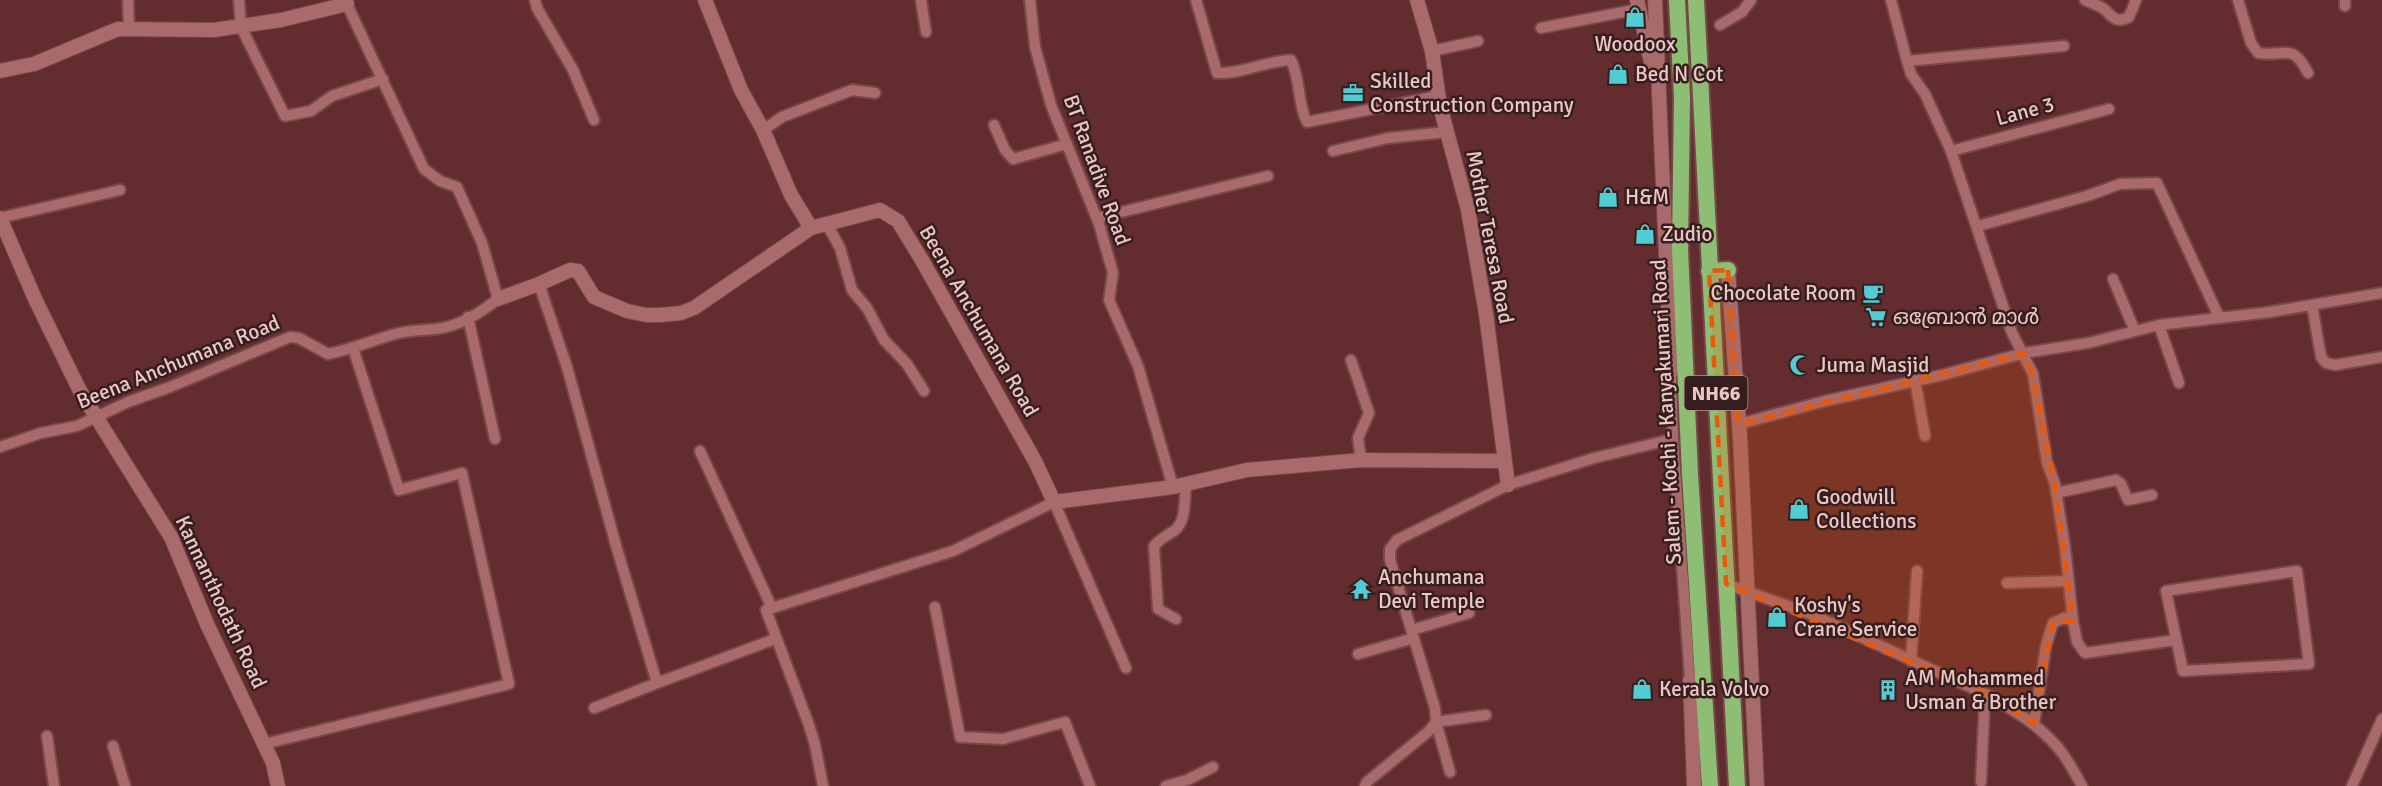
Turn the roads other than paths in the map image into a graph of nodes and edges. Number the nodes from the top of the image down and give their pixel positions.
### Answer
1 (128, 0) edge
2 (239, 0) edge
3 (535, 0) edge
4 (705, 0) edge
5 (921, 0) edge
6 (1030, 0) edge
7 (1196, 0) edge
8 (1418, 0) edge
9 (1655, 0) edge
10 (1677, 0) edge
11 (1696, 0) edge
12 (1751, 0) edge
13 (1891, 0) edge
14 (2085, 0) edge
15 (2136, 0) edge
16 (2238, 0) edge
17 (346, 2) edge
18 (1638, 4) edge
19 (1720, 25) dead end
20 (241, 27) junction
21 (1541, 28) dead end
22 (129, 29) junction
23 (926, 32) dead end
24 (1478, 41) dead end
25 (2064, 46) dead end
26 (1432, 51) junction
27 (1907, 62) junction
28 (0, 71) edge
29 (2308, 73) dead end
30 (383, 79) junction
31 (875, 93) dead end
32 (1659, 93) junction
33 (1438, 96) junction
34 (2109, 109) dead end
35 (594, 120) dead end
36 (994, 125) dead end
37 (763, 130) junction
38 (1447, 132) junction
39 (1067, 144) junction
40 (1333, 151) dead end
41 (1951, 151) junction
42 (1268, 176) dead end
43 (120, 190) dead end
44 (0, 218) edge
45 (1097, 218) junction
46 (827, 224) junction
47 (1978, 226) junction
48 (811, 228) junction
49 (1728, 270) joint
50 (1709, 271) junction
51 (2113, 279) dead end
52 (539, 285) junction
53 (2382, 293) edge
54 (498, 298) junction
55 (2312, 305) junction
56 (468, 317) junction
57 (2219, 317) junction
58 (2159, 325) junction
59 (2135, 331) junction
60 (353, 348) junction
61 (2024, 353) junction
62 (2382, 357) edge
63 (1351, 360) dead end
64 (1678, 371) junction
65 (1915, 380) junction
66 (2179, 383) dead end
67 (924, 391) dead end
68 (95, 416) junction
69 (1739, 424) junction
70 (1925, 436) dead end
71 (1673, 438) junction
72 (495, 439) dead end
73 (0, 447) edge
74 (700, 451) dead end
75 (1361, 460) junction
76 (1504, 461) junction
77 (1179, 485) junction
78 (1508, 485) junction
79 (2056, 493) junction
80 (2152, 495) dead end
81 (1054, 502) junction
82 (1917, 571) dead end
83 (2068, 581) junction
84 (2007, 583) dead end
85 (1726, 584) junction
86 (1747, 590) junction
87 (772, 608) junction
88 (935, 608) dead end
89 (1469, 613) dead end
90 (1176, 618) dead end
91 (2073, 621) junction
92 (1413, 634) junction
93 (775, 639) junction
94 (2176, 640) junction
95 (1358, 654) dead end
96 (1911, 661) junction
97 (1126, 668) dead end
98 (1690, 680) joint
99 (657, 683) junction
100 (1985, 694) junction
101 (594, 708) dead end
102 (1486, 715) dead end
103 (2382, 719) edge
104 (1436, 722) junction
105 (2034, 724) junction
106 (47, 736) dead end
107 (264, 744) junction
108 (113, 746) dead end
109 (1213, 766) dead end
110 (1450, 772) dead end
111 (1737, 779) edge
112 (1710, 780) edge
113 (1981, 782) dead end
114 (54, 786) edge
115 (125, 786) edge
116 (278, 786) edge
117 (823, 786) edge
118 (1090, 786) edge
119 (1166, 786) edge
120 (1365, 786) edge
121 (1694, 786) edge
122 (1757, 786) edge
123 (2082, 786) edge
124 (2352, 786) edge

1 - 22 street
2 - 20 street
3 - 35 street
4 - 37 street
5 - 23 street
6 - 39 street, BT Ranadive Road
7 - 33 street
8 - 26 street, Mother Teresa Road
9 - 32 street
10 - 64 highway, Salem - Kochi - Kanyakumari Road / NH66
11 - 50 highway, NH66
12 - 19 street
13 - 27 street
14 - 15 street
16 - 29 street
17 - 20 street
17 - 30 street
18 - 21 street
18 - 32 street
20 - 22 street
20 - 30 street
22 - 28 street
24 - 26 street
25 - 27 street
26 - 33 street, Mother Teresa Road
27 - 41 street
30 - 54 street
31 - 37 street
32 - 64 street
33 - 38 street, Mother Teresa Road
34 - 41 street, Lane 3
36 - 39 street
37 - 48 street
38 - 40 street
38 - 76 street, Mother Teresa Road
39 - 45 street, BT Ranadive Road
41 - 47 street
42 - 45 street
43 - 44 street
44 - 68 street, Kannanthodath Road
45 - 77 street, BT Ranadive Road
46 - 48 street, Beena Anchumana Road
46 - 67 street
46 - 81 street, Beena Anchumana Road
47 - 57 street
47 - 61 street
48 - 52 street, Beena Anchumana Road
49 - 50 highway
49 - 69 street
50 - 85 highway, NH66
51 - 59 street
52 - 54 street, Beena Anchumana Road
52 - 99 street
53 - 55 street
54 - 56 street, Beena Anchumana Road
55 - 57 street
55 - 62 street
56 - 60 street, Beena Anchumana Road
56 - 72 street
57 - 58 street
58 - 59 street
58 - 66 street
59 - 61 street
60 - 68 street, Beena Anchumana Road
60 - 107 street
61 - 65 street
61 - 79 street
63 - 75 street
64 - 71 street
64 - 112 highway, Salem - Kochi - Kanyakumari Road / NH66
65 - 69 street
65 - 70 street
68 - 73 street, Beena Anchumana Road
68 - 107 street, Kannanthodath Road
69 - 86 street
71 - 78 street
71 - 98 street
74 - 87 street
75 - 76 street
75 - 77 street
76 - 78 street, Mother Teresa Road
77 - 81 street
77 - 90 street
78 - 92 street
79 - 80 street
79 - 83 street
81 - 87 street
81 - 97 street
82 - 96 street
83 - 84 street
83 - 91 street
85 - 86 street
85 - 111 highway, NH66
86 - 96 street
86 - 122 street
87 - 93 street
88 - 118 street
89 - 92 street
91 - 94 street
91 - 105 street
92 - 95 street
92 - 104 street
93 - 99 street
93 - 117 street
94 - 94 street
96 - 100 street
98 - 121 street
99 - 101 street
100 - 105 street
100 - 113 street
102 - 104 street
103 - 124 street
104 - 110 street
104 - 120 street
105 - 123 street
106 - 114 street
107 - 116 street, Kannanthodath Road
108 - 115 street
109 - 119 street
111 - 112 highway

